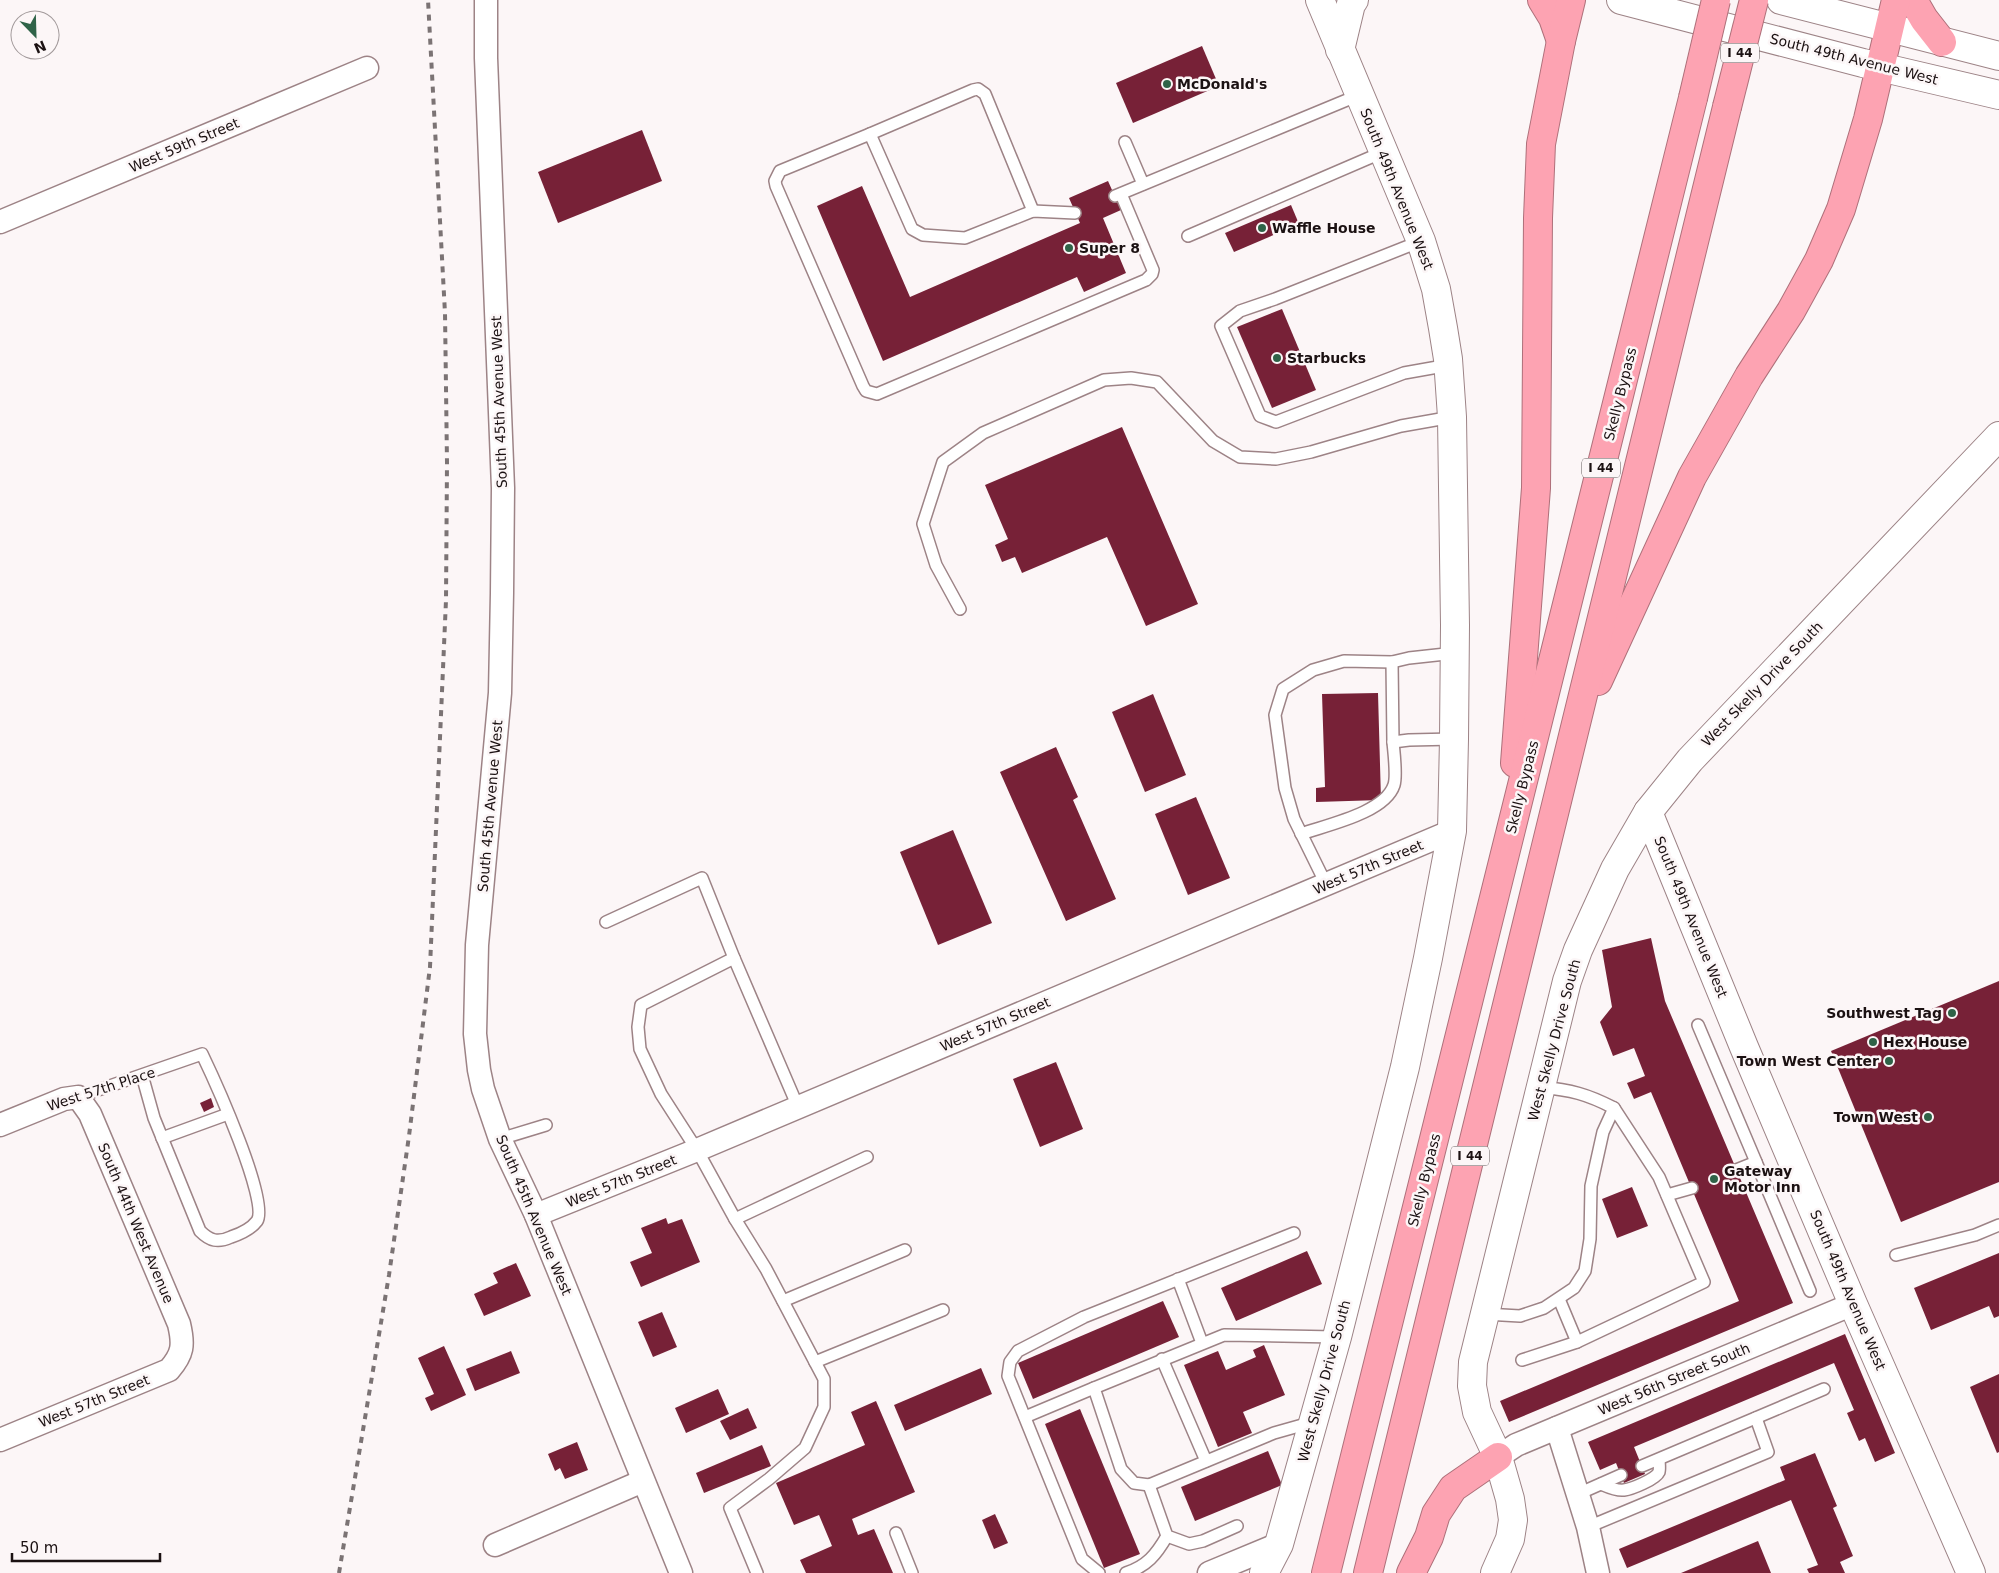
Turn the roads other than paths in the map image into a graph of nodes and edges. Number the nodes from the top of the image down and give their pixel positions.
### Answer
1 (486, 0) edge
2 (1320, 0) edge
3 (1354, 0) edge
4 (1542, 0) edge
5 (1571, 0) edge
6 (1621, 0) edge
7 (1716, 0) edge
8 (1754, 0) edge
9 (1781, 0) edge
10 (1896, 0) edge
11 (1913, 0) edge
12 (1888, 27) junction
13 (1561, 40) junction
14 (1942, 42) junction
15 (1340, 50) junction
16 (1999, 56) edge
17 (1879, 67) junction
18 (367, 68) dead end
19 (1359, 95) junction
20 (1999, 95) edge
21 (870, 134) junction
22 (1125, 142) dead end
23 (1383, 152) junction
24 (1143, 184) junction
25 (1033, 211) junction
26 (1076, 213) dead end
27 (0, 222) edge
28 (1188, 236) dead end
29 (1421, 241) junction
30 (1449, 365) junction
31 (1452, 417) junction
32 (1999, 436) edge
33 (960, 609) dead end
34 (1455, 625) joint
35 (1455, 653) junction
36 (1392, 662) junction
37 (1454, 739) junction
38 (1572, 740) junction
39 (1393, 742) junction
40 (1648, 812) junction
41 (1452, 831) junction
42 (1301, 834) junction
43 (1509, 839) junction
44 (1326, 884) junction
45 (606, 922) dead end
46 (734, 958) junction
47 (1698, 1025) dead end
48 (142, 1075) junction
49 (1540, 1087) junction
50 (78, 1097) junction
51 (798, 1107) junction
52 (1614, 1108) junction
53 (228, 1114) junction
54 (0, 1125) edge
55 (546, 1125) dead end
56 (162, 1138) junction
57 (500, 1139) junction
58 (697, 1150) junction
59 (867, 1156) dead end
60 (1756, 1162) junction
61 (1736, 1170) dead end
62 (1692, 1188) dead end
63 (1667, 1195) junction
64 (536, 1214) junction
65 (735, 1218) junction
66 (1999, 1225) edge
67 (1294, 1233) dead end
68 (905, 1250) dead end
69 (1896, 1255) dead end
70 (1178, 1279) junction
71 (1810, 1291) dead end
72 (1559, 1299) junction
73 (783, 1301) junction
74 (1852, 1304) junction
75 (943, 1310) dead end
76 (1484, 1314) junction
77 (1337, 1337) junction
78 (1577, 1342) junction
79 (1202, 1344) junction
80 (182, 1353) joint
81 (1162, 1359) junction
82 (1522, 1360) dead end
83 (815, 1362) junction
84 (1094, 1388) junction
85 (1824, 1389) dead end
86 (1024, 1417) junction
87 (1756, 1418) junction
88 (1314, 1422) junction
89 (1557, 1428) junction
90 (0, 1440) edge
91 (1498, 1457) junction
92 (1659, 1460) junction
93 (1206, 1461) junction
94 (1642, 1466) dead end
95 (1621, 1475) dead end
96 (643, 1481) junction
97 (1601, 1484) junction
98 (1641, 1484) junction
99 (1149, 1485) junction
100 (1578, 1494) junction
101 (1649, 1503) junction
102 (1237, 1526) dead end
103 (1588, 1527) junction
104 (896, 1533) dead end
105 (1167, 1536) junction
106 (1279, 1544) junction
107 (495, 1545) dead end
108 (681, 1573) edge
109 (757, 1573) edge
110 (912, 1573) edge
111 (1098, 1573) edge
112 (1126, 1573) edge
113 (1209, 1573) edge
114 (1264, 1573) edge
115 (1326, 1573) edge
116 (1368, 1573) edge
117 (1411, 1573) edge
118 (1495, 1573) edge
119 (1598, 1573) edge
120 (1971, 1573) edge

1 - 57 street, South 45th Avenue West
2 - 15 street, South 49th Avenue West
3 - 15 street
4 - 13 highway
5 - 13 highway
6 - 17 street, South 49th Avenue West
7 - 43 highway, Skelly Bypass / I 44, bridge
8 - 38 highway, I 44, bridge
9 - 12 street
10 - 12 highway
11 - 14 highway
12 - 14 street
12 - 17 highway
13 - 43 highway
14 - 16 street
15 - 19 street, South 49th Avenue West
17 - 20 street, South 49th Avenue West
17 - 38 highway
18 - 27 street, West 59th Street
19 - 23 street, South 49th Avenue West
19 - 24 lane
21 - 24 lane
21 - 25 lane
21 - 25 lane
22 - 24 lane
23 - 28 lane
23 - 29 street, South 49th Avenue West
25 - 26 lane
29 - 30 street, South 49th Avenue West
29 - 30 lane
30 - 31 street, South 49th Avenue West
31 - 33 lane
31 - 34 street, South 49th Avenue West
32 - 40 street, West Skelly Drive South
34 - 35 street, West Skelly Drive South
35 - 36 lane
35 - 37 street, West Skelly Drive South
36 - 39 lane
36 - 42 lane
37 - 39 lane
37 - 41 street, West Skelly Drive South
38 - 116 highway, I 44
39 - 42 lane
40 - 49 street, West Skelly Drive South
40 - 74 street, South 49th Avenue West
41 - 44 street, West 57th Street
41 - 77 street, West Skelly Drive South
42 - 44 lane
43 - 115 highway, Skelly Bypass / I 44
44 - 51 street, West 57th Street
45 - 46 lane
46 - 51 lane
46 - 58 lane
47 - 60 lane
48 - 50 lane, West 57th Place
48 - 53 lane, West 57th Place
48 - 56 lane
49 - 52 lane
49 - 76 street, West Skelly Drive South
50 - 54 street, West 57th Place
50 - 80 street, South 44th West Avenue
51 - 58 street, West 57th Street
52 - 63 lane
52 - 72 lane
53 - 56 lane
53 - 56 lane
55 - 57 lane
57 - 64 street, South 45th Avenue West
58 - 64 street, West 57th Street
58 - 65 lane
59 - 65 lane
60 - 61 lane
60 - 71 lane
62 - 63 lane
63 - 78 lane
64 - 96 street, South 45th Avenue West
65 - 73 lane
66 - 69 lane
67 - 70 lane
68 - 73 lane
70 - 79 lane
70 - 86 lane
72 - 76 lane
72 - 78 lane
73 - 83 lane
74 - 89 street, West 56th Street South
74 - 120 street, South 49th Avenue West
75 - 83 lane
76 - 91 street, West Skelly Drive South
77 - 79 lane
77 - 88 street, West Skelly Drive South
78 - 82 lane
79 - 81 lane
80 - 90 street, West 57th Street
81 - 84 lane
81 - 93 lane
83 - 109 lane
84 - 86 lane
84 - 99 lane
85 - 87 lane
86 - 111 lane
87 - 92 lane
87 - 101 lane
88 - 93 lane
88 - 106 street, West Skelly Drive South
89 - 91 street, West 56th Street South
89 - 100 street
91 - 117 highway
91 - 118 street, West Skelly Drive South
92 - 94 lane
92 - 98 lane
93 - 99 lane
95 - 97 lane
96 - 107 street
96 - 108 street, South 45th Avenue West
97 - 98 lane
97 - 100 lane
98 - 101 lane
99 - 105 lane
100 - 103 street
101 - 103 lane
102 - 105 lane
103 - 119 street
104 - 110 lane
105 - 112 lane
106 - 113 street
106 - 114 street, West Skelly Drive South

